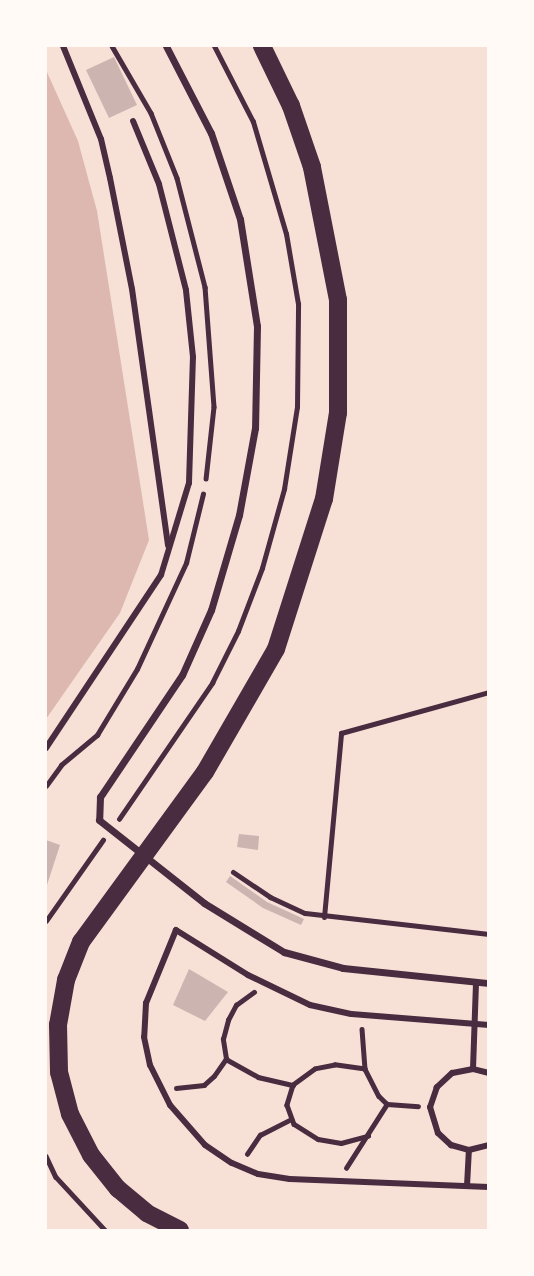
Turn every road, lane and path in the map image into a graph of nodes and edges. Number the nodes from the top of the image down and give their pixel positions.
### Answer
1 (63, 46) edge
2 (166, 46) edge
3 (262, 46) edge
4 (133, 121) dead end
5 (169, 549) junction
6 (488, 692) edge
7 (46, 748) edge
8 (80, 871) dead end
9 (233, 872) dead end
10 (324, 917) junction
11 (46, 921) edge
12 (488, 934) edge
13 (476, 982) junction
14 (488, 983) edge
15 (285, 993) junction
16 (364, 1015) junction
17 (474, 1023) junction
18 (488, 1025) edge
19 (226, 1059) junction
20 (365, 1069) junction
21 (473, 1069) junction
22 (488, 1073) edge
23 (293, 1085) junction
24 (159, 1088) junction
25 (387, 1104) junction
26 (430, 1107) junction
27 (291, 1119) junction
28 (368, 1136) junction
29 (488, 1145) edge
30 (469, 1150) junction
31 (46, 1156) edge
32 (243, 1167) junction
33 (336, 1180) junction
34 (467, 1186) junction
35 (488, 1187) edge
36 (105, 1230) edge
37 (180, 1230) edge

1 - 5 street
2 - 13 street
3 - 37 main road
4 - 5 street
5 - 7 street
6 - 10 lane
8 - 11 path
9 - 10 lane
10 - 12 lane
13 - 14 street
13 - 17 street
15 - 16 street
15 - 19 path
15 - 24 street
16 - 17 street
16 - 20 path
17 - 18 street
17 - 21 street
19 - 23 path
19 - 24 path
20 - 23 path
20 - 25 path
21 - 22 street
21 - 26 street
23 - 27 path
24 - 32 street
25 - 26 path
25 - 28 path
26 - 30 street
27 - 28 path
27 - 32 path
28 - 33 path
29 - 30 street
30 - 34 street
31 - 36 path
32 - 33 street
33 - 34 street
34 - 35 street

